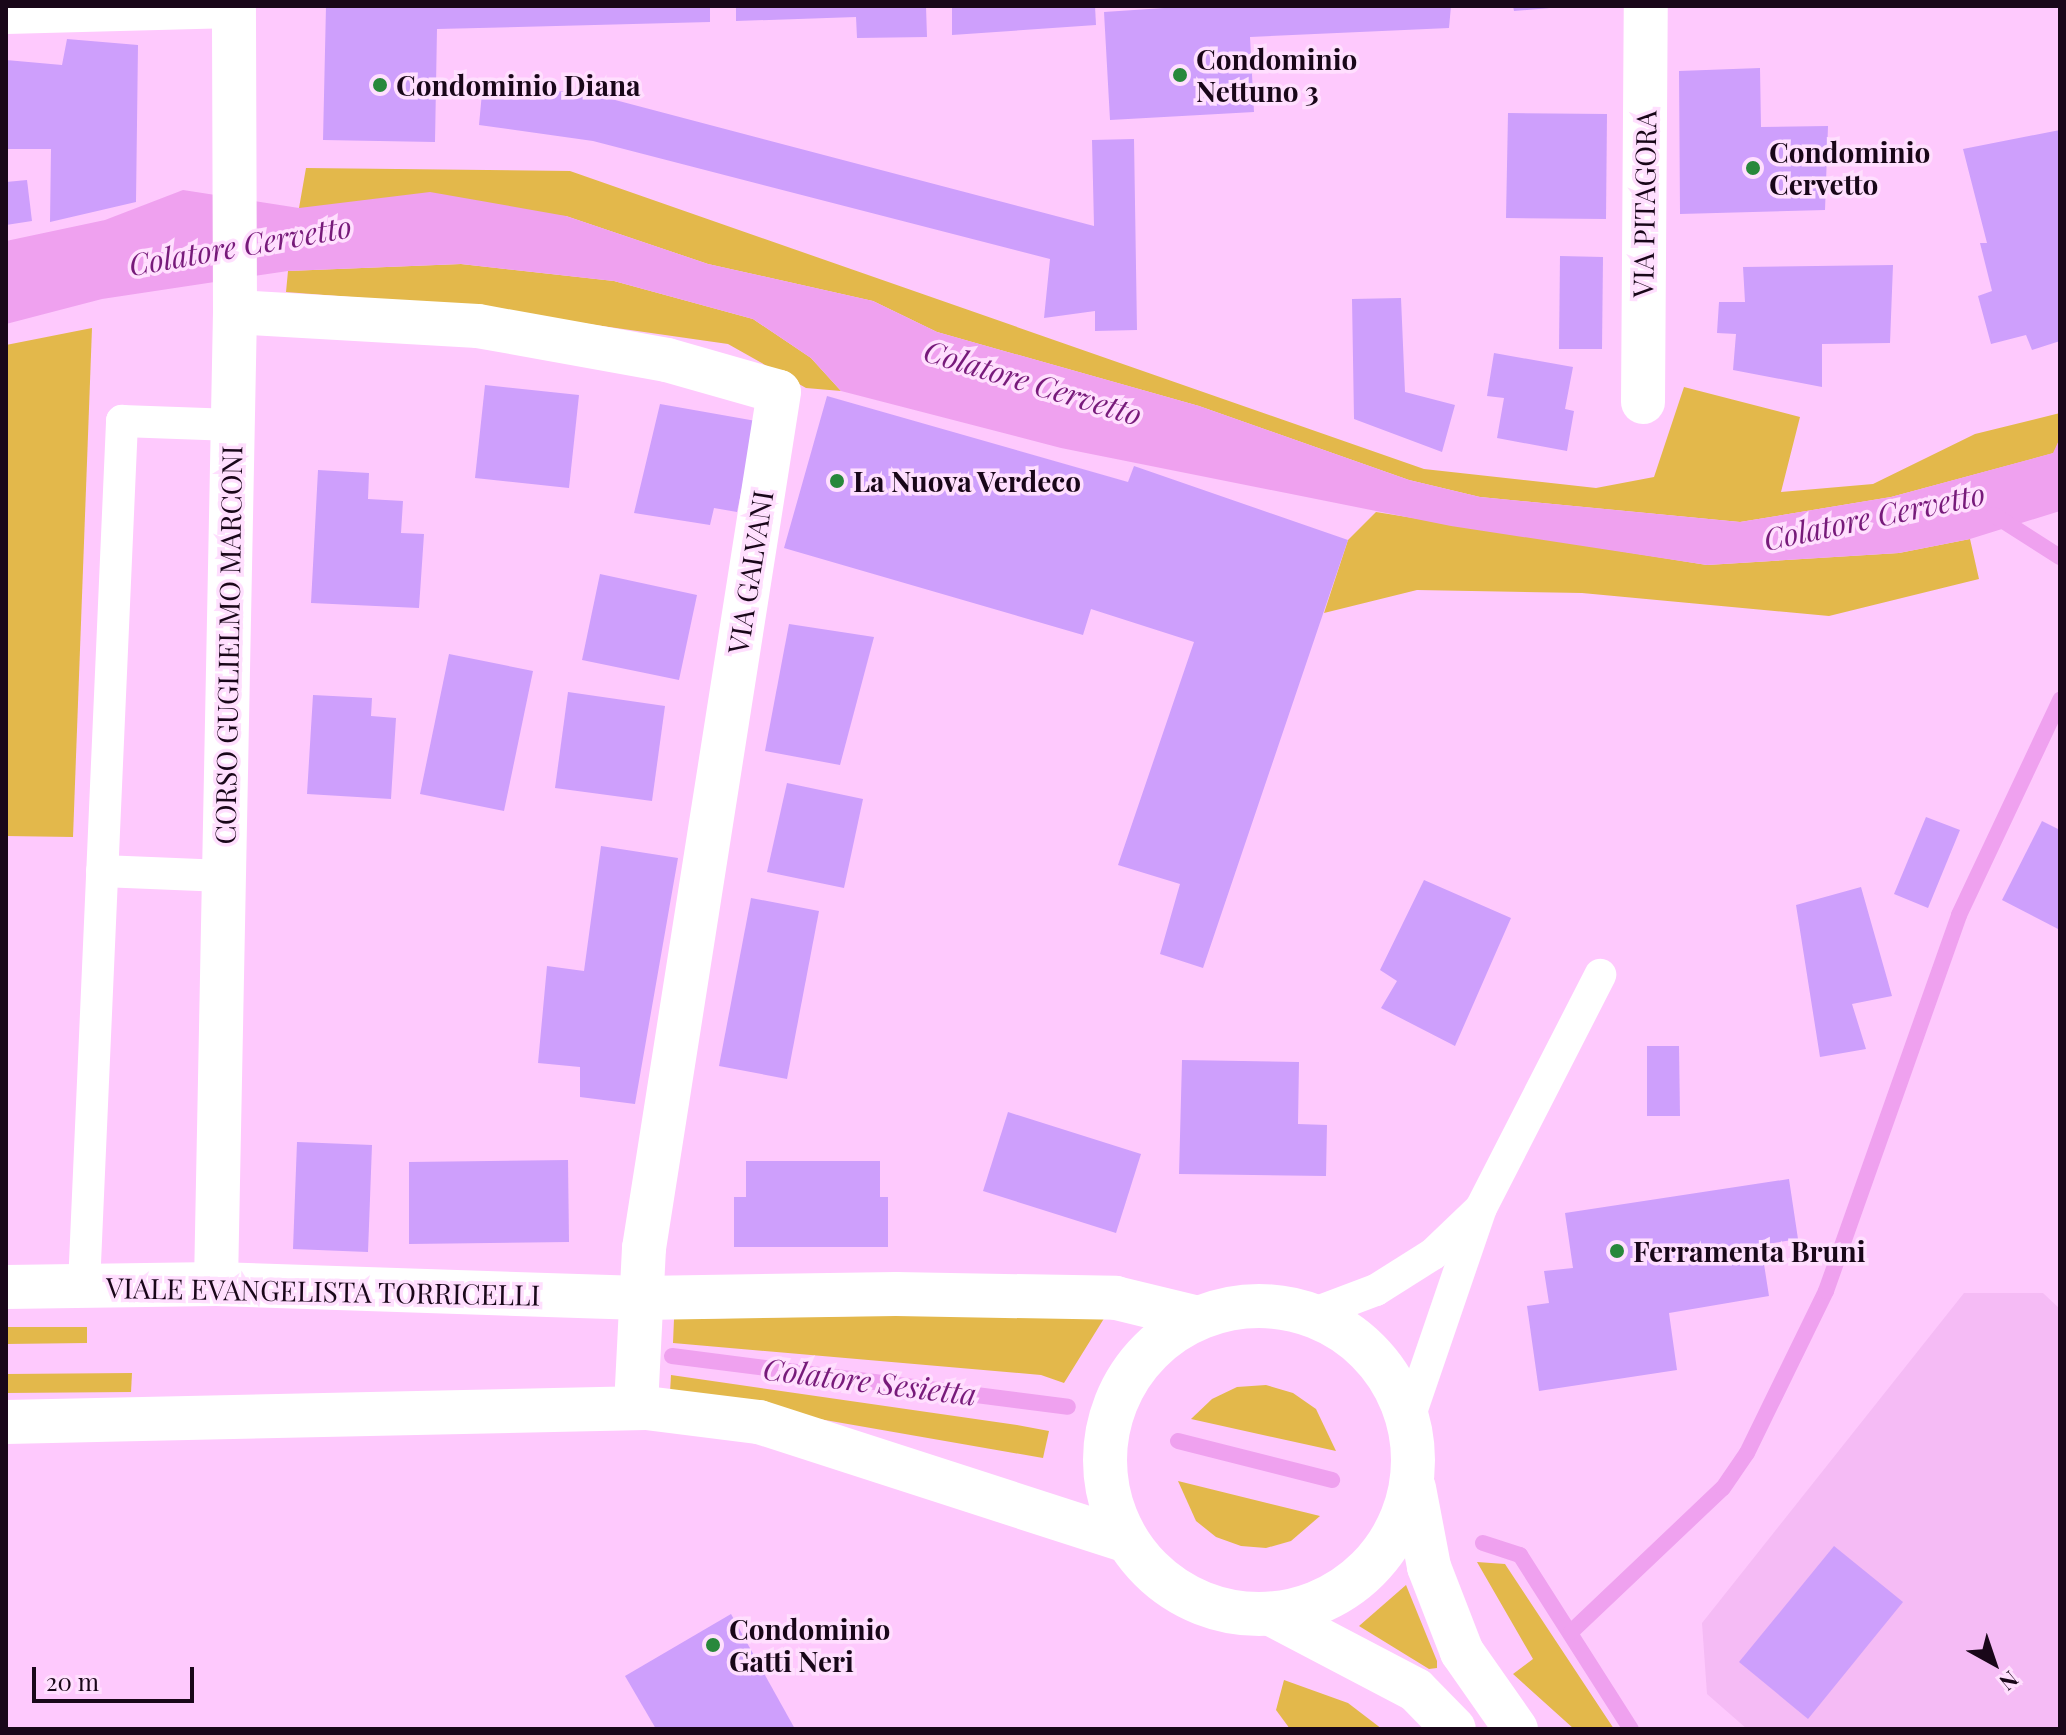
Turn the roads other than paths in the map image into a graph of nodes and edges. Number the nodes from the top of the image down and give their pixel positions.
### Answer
1 (234, 6) edge
2 (1646, 6) edge
3 (6, 12) edge
4 (235, 301) junction
5 (1643, 402) dead end
6 (233, 425) junction
7 (102, 871) junction
8 (224, 876) junction
9 (1600, 975) dead end
10 (1481, 1208) junction
11 (216, 1284) junction
12 (84, 1286) junction
13 (6, 1287) edge
14 (641, 1298) junction
15 (1312, 1314) junction
16 (1198, 1318) junction
17 (636, 1408) junction
18 (1409, 1418) junction
19 (6, 1422) edge
20 (1413, 1481) junction
21 (1125, 1540) junction
22 (1273, 1615) junction
23 (1454, 1729) edge
24 (1516, 1729) edge

1 - 3 street
1 - 4 street, CORSO GUGLIELMO MARCONI
2 - 5 street, VIA PITAGORA
4 - 6 street, CORSO GUGLIELMO MARCONI
4 - 14 street, VIA GALVANI
6 - 7 lane
6 - 8 street, CORSO GUGLIELMO MARCONI
7 - 8 lane
7 - 12 lane
8 - 11 street, CORSO GUGLIELMO MARCONI
9 - 10 lane
10 - 15 lane
10 - 18 lane
11 - 12 street, VIALE EVANGELISTA TORRICELLI
11 - 14 street, VIALE EVANGELISTA TORRICELLI
12 - 13 street, VIALE EVANGELISTA TORRICELLI
14 - 16 street, VIALE EVANGELISTA TORRICELLI
14 - 17 street
15 - 16 street
15 - 18 street
16 - 21 street
17 - 19 street
17 - 21 street
18 - 20 street
20 - 22 street
20 - 24 street
21 - 22 street
22 - 23 street

